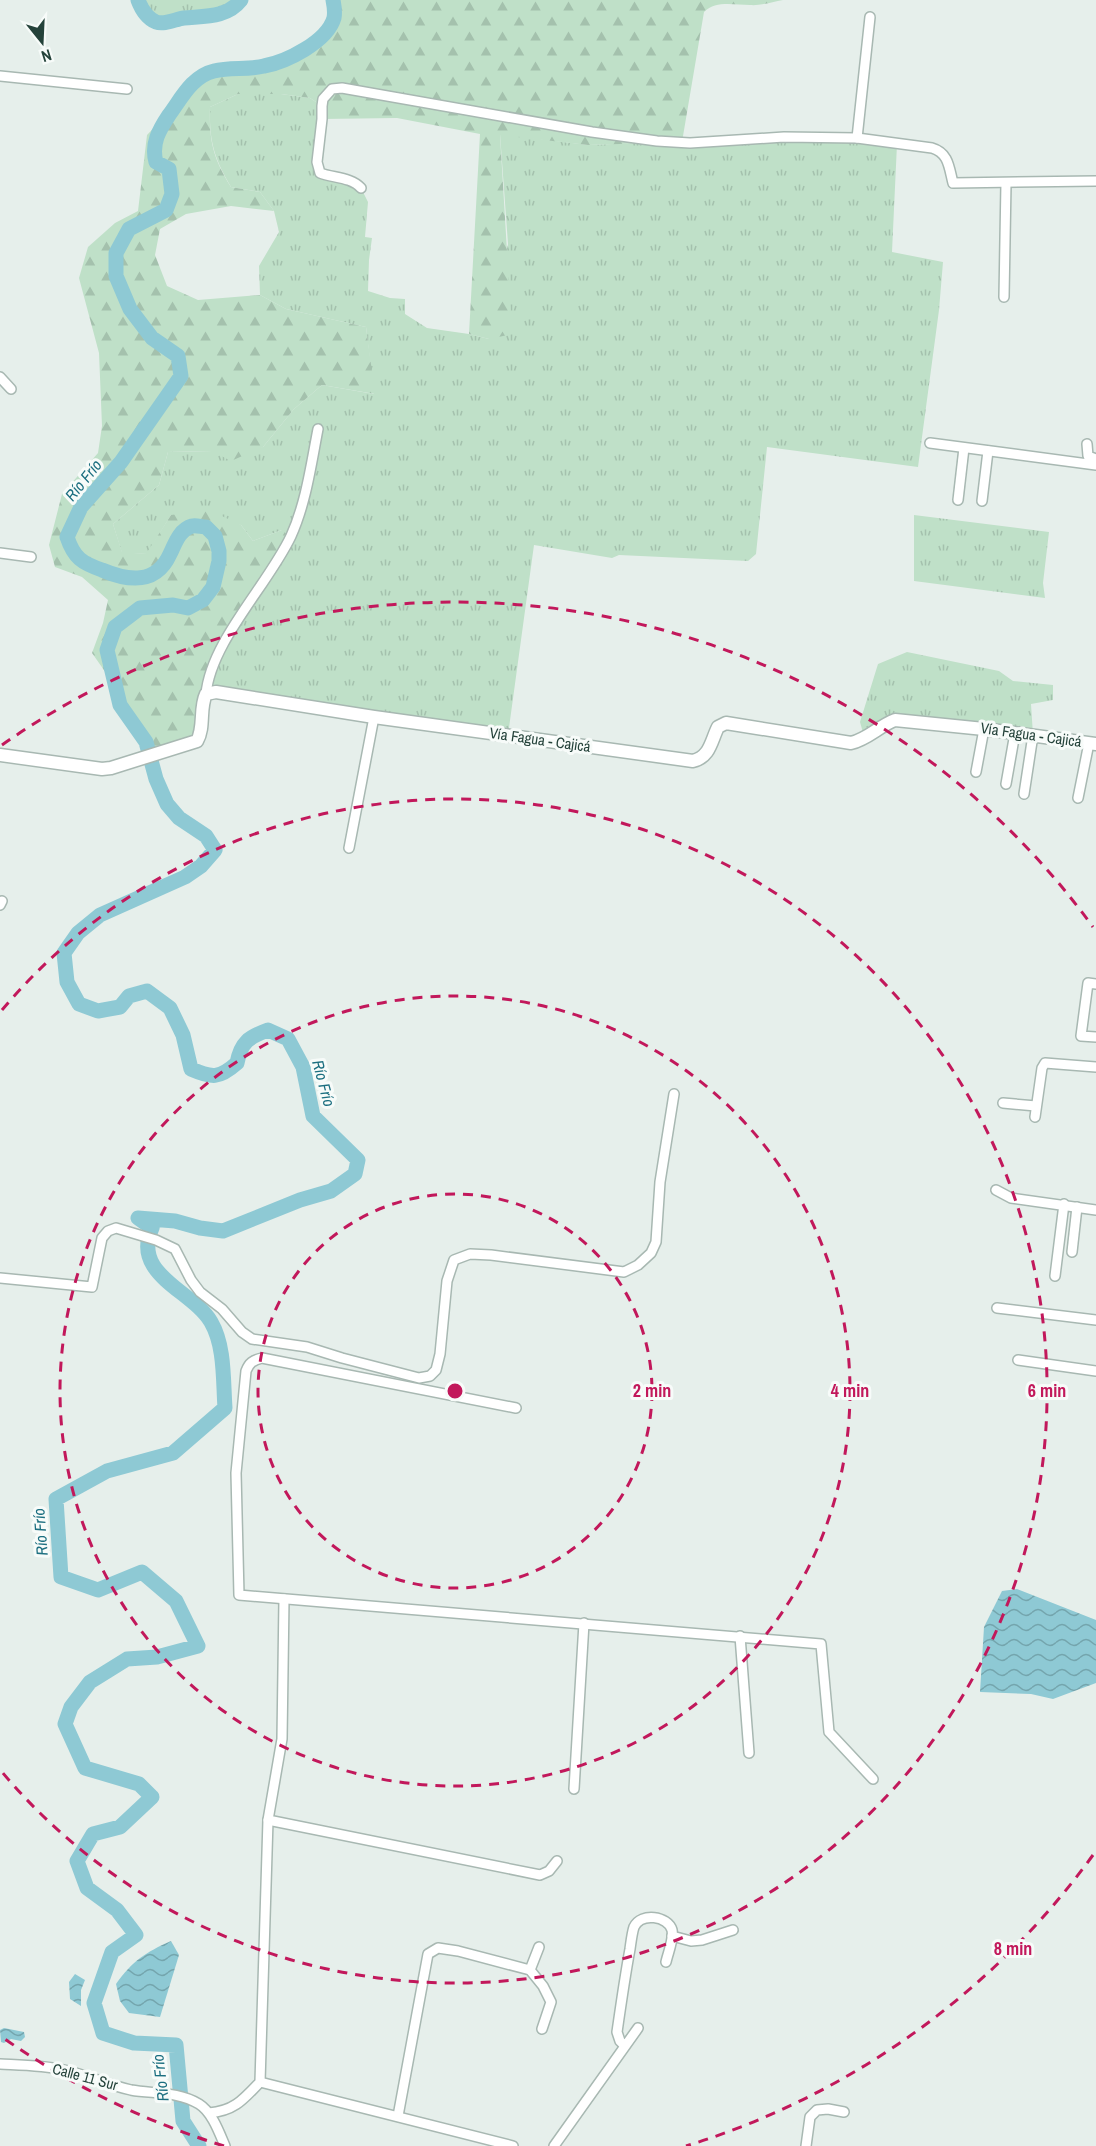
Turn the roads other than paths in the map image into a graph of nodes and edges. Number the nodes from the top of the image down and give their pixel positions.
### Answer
1 (870, 17) dead end
2 (0, 76) edge
3 (127, 89) dead end
4 (857, 138) junction
5 (1096, 181) edge
6 (1006, 183) junction
7 (361, 188) dead end
8 (1004, 297) dead end
9 (0, 377) edge
10 (11, 389) dead end
11 (318, 429) dead end
12 (930, 443) dead end
13 (1086, 444) dead end
14 (964, 448) junction
15 (988, 451) junction
16 (1096, 459) edge
17 (1096, 465) edge
18 (958, 500) dead end
19 (982, 501) dead end
20 (0, 553) edge
21 (31, 557) dead end
22 (206, 694) junction
23 (374, 717) junction
24 (984, 729) junction
25 (1015, 733) junction
26 (1033, 735) junction
27 (1093, 744) edge
28 (0, 755) edge
29 (976, 772) dead end
30 (1006, 784) dead end
31 (1024, 794) dead end
32 (1078, 798) dead end
33 (349, 848) dead end
34 (1096, 984) edge
35 (1096, 1037) edge
36 (1096, 1067) edge
37 (674, 1094) dead end
38 (1003, 1103) dead end
39 (1036, 1106) junction
40 (1035, 1117) dead end
41 (996, 1190) dead end
42 (1064, 1204) junction
43 (1077, 1207) junction
44 (1096, 1210) edge
45 (1072, 1252) dead end
46 (1055, 1276) dead end
47 (0, 1278) edge
48 (997, 1308) dead end
49 (1096, 1320) edge
50 (1018, 1360) dead end
51 (1096, 1371) edge
52 (516, 1408) dead end
53 (284, 1599) junction
54 (584, 1623) junction
55 (740, 1636) junction
56 (749, 1753) dead end
57 (873, 1779) dead end
58 (574, 1789) dead end
59 (268, 1820) junction
60 (557, 1860) dead end
61 (733, 1930) dead end
62 (672, 1936) junction
63 (539, 1947) dead end
64 (666, 1962) dead end
65 (530, 1970) junction
66 (638, 2028) dead end
67 (542, 2029) dead end
68 (624, 2045) junction
69 (0, 2064) edge
70 (260, 2082) junction
71 (844, 2112) dead end
72 (209, 2113) junction
73 (398, 2116) junction
74 (225, 2146) edge
75 (513, 2146) edge
76 (554, 2146) edge
77 (806, 2146) edge

1 - 4 street
2 - 3 street
4 - 6 street
4 - 7 street
5 - 6 street
6 - 8 street
9 - 10 street
11 - 22 street
12 - 14 street
13 - 16 street
14 - 15 street
14 - 18 street
15 - 17 street
15 - 19 street
20 - 21 street
22 - 23 street, Vía Fagua - Cajicá
22 - 28 street
23 - 24 street, Vía Fagua - Cajicá
23 - 33 street
24 - 25 street, Vía Fagua - Cajicá
24 - 29 street
25 - 26 street, Vía Fagua - Cajicá
25 - 30 street
26 - 27 street, Vía Fagua - Cajicá
26 - 31 street
27 - 32 street
34 - 35 street
36 - 39 street
37 - 47 street
38 - 39 street
39 - 40 street
41 - 42 street
42 - 43 street
42 - 46 street
43 - 44 street
43 - 45 street
48 - 49 street
50 - 51 street
52 - 53 street
53 - 54 street
53 - 59 street
54 - 55 street
54 - 58 street
55 - 56 street
55 - 57 street
59 - 60 street
59 - 70 street
61 - 62 street
62 - 64 street
62 - 68 street
63 - 65 street
65 - 67 street
65 - 73 street
66 - 68 street
68 - 76 street
69 - 72 street, Calle 11 Sur
70 - 72 street
70 - 73 street
71 - 77 street
72 - 74 street
73 - 75 street

